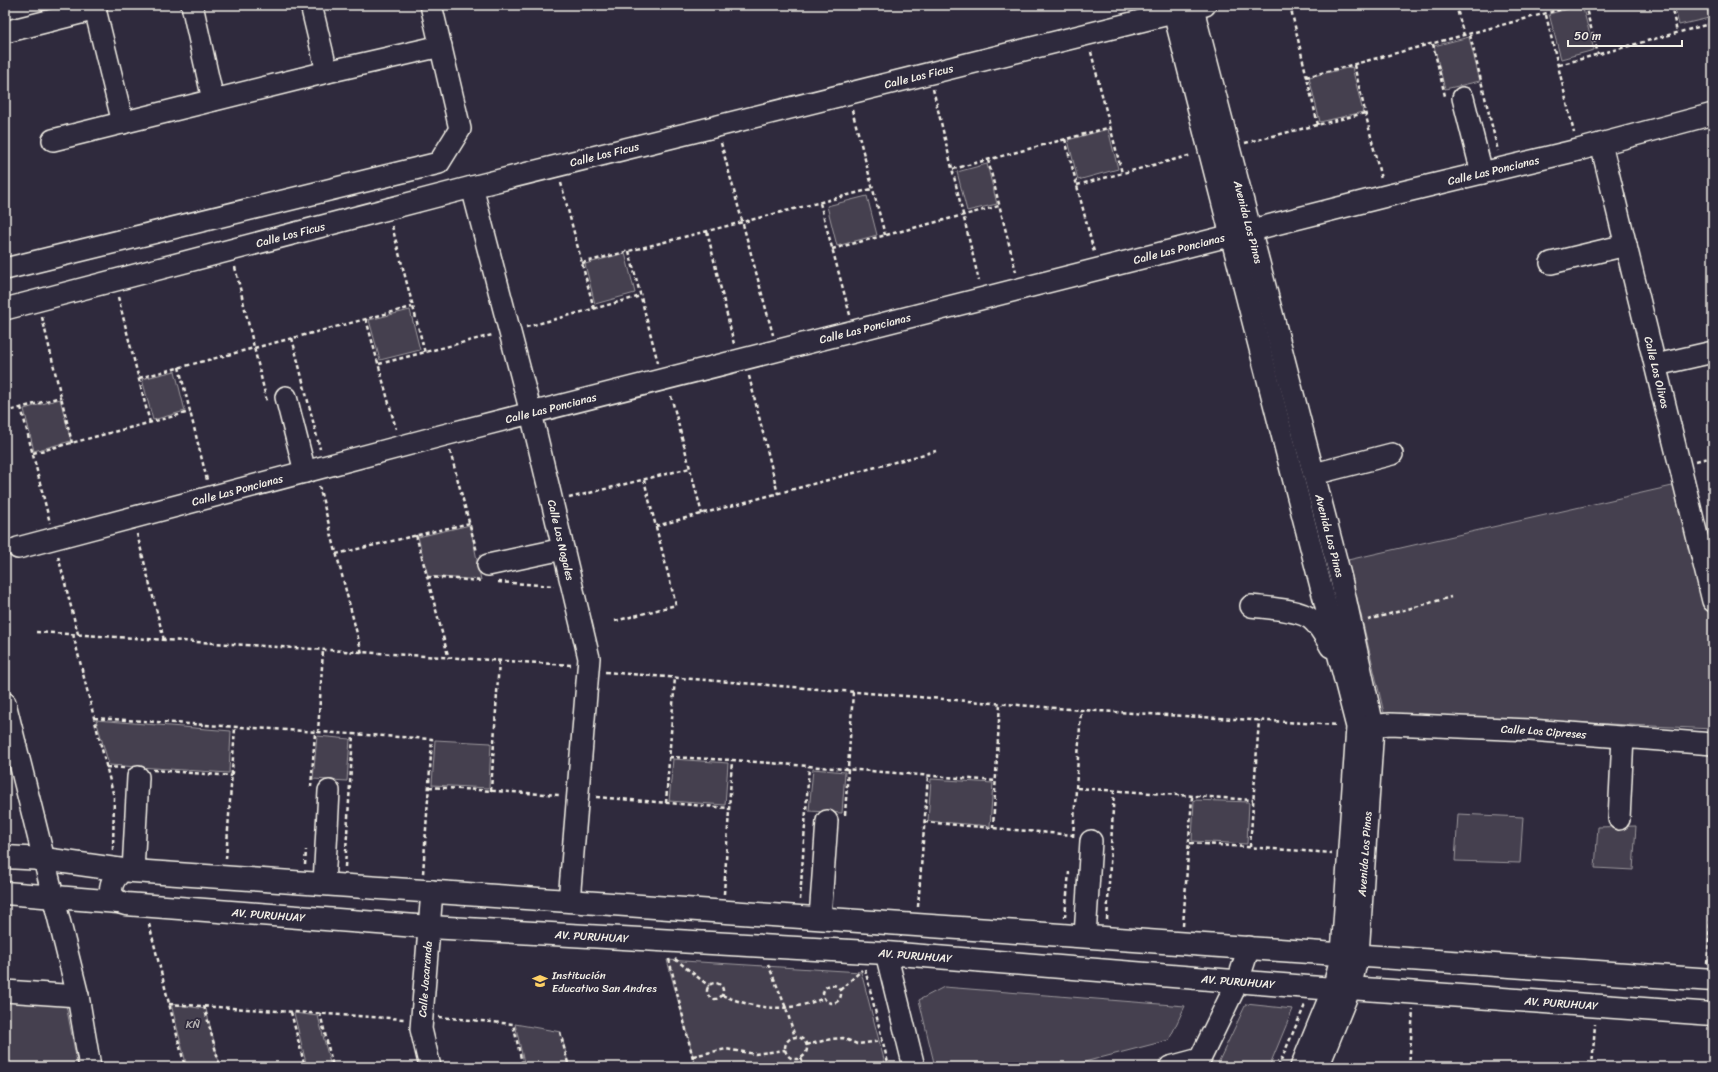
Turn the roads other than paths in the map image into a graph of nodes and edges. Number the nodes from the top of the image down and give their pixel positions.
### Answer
1 (192, 5) edge
2 (311, 5) edge
3 (431, 5) edge
4 (95, 7) edge
5 (1191, 9) edge
6 (5, 32) edge
7 (441, 46) junction
8 (327, 72) junction
9 (1463, 98) dead end
10 (214, 100) junction
11 (1713, 114) edge
12 (123, 123) junction
13 (54, 140) dead end
14 (1601, 144) junction
15 (1482, 173) junction
16 (472, 187) junction
17 (1251, 230) junction
18 (1231, 235) junction
19 (1626, 245) junction
20 (1551, 263) dead end
21 (5, 269) edge
22 (5, 309) edge
23 (1713, 352) edge
24 (1656, 365) junction
25 (286, 397) dead end
26 (530, 413) junction
27 (1392, 454) dead end
28 (1314, 474) junction
29 (312, 477) junction
30 (18, 548) dead end
31 (563, 549) junction
32 (483, 570) road end
33 (1713, 601) edge
34 (1251, 606) dead end
35 (1342, 669) junction
36 (5, 703) edge
37 (1365, 726) junction
38 (1623, 737) junction
39 (1713, 744) edge
40 (11, 747) edge
41 (138, 772) road end
42 (329, 791) dead end
43 (836, 819) road end
44 (1619, 819) dead end
45 (1088, 839) road end
46 (5, 857) edge
47 (44, 859) junction
48 (123, 864) junction
49 (427, 883) junction
50 (324, 884) junction
51 (5, 893) edge
52 (53, 896) junction
53 (569, 901) junction
54 (118, 902) junction
55 (820, 918) junction
56 (430, 927) junction
57 (1084, 936) junction
58 (1249, 947) junction
59 (886, 953) junction
60 (1350, 954) junction
61 (1709, 980) edge
62 (1238, 981) junction
63 (1342, 989) junction
64 (5, 991) edge
65 (78, 996) junction
66 (1713, 1014) edge
67 (90, 1067) edge
68 (430, 1067) edge
69 (914, 1067) edge
70 (1170, 1067) edge
71 (1301, 1067) edge
72 (1318, 1067) edge

1 - 10 street
2 - 8 street
3 - 7 street
4 - 6 street
4 - 12 street
5 - 16 street, Calle Los Ficus
5 - 17 street, Avenida Los Pinos
5 - 18 street, Avenida Los Pinos
7 - 8 street
7 - 21 street
8 - 10 street
9 - 15 street
10 - 12 street
11 - 14 street, Calle Las Poncianas
12 - 13 street
14 - 15 street, Calle Las Poncianas
14 - 19 street, Calle Los Olivos
15 - 17 street, Calle Las Poncianas
16 - 22 street, Calle Los Ficus
16 - 26 street, Calle Los Nogales
17 - 18 street, Calle Las Poncianas
17 - 28 street, Avenida Los Pinos
18 - 26 street, Calle Las Poncianas
18 - 35 street, Avenida Los Pinos
19 - 20 street
19 - 24 street, Calle Los Olivos
23 - 24 street
24 - 33 street, Calle Los Olivos
25 - 29 street
26 - 29 street, Calle Las Poncianas
26 - 31 street, Calle Los Nogales
27 - 28 street
28 - 37 street, Avenida Los Pinos
29 - 30 street, Calle Las Poncianas
31 - 32 street
31 - 53 street, Calle Los Nogales
34 - 35 street
35 - 37 street, Avenida Los Pinos
36 - 40 street
37 - 38 street, Calle Los Cipreses
37 - 60 street, Avenida Los Pinos
38 - 39 street, Calle Los Cipreses
38 - 44 street
40 - 47 street
41 - 48 street
42 - 50 street
43 - 55 street
45 - 57 street
46 - 47 main road
47 - 48 main road
47 - 52 street
48 - 50 main road
48 - 54 main road
49 - 50 main road
49 - 53 main road
49 - 56 street, Calle Jacaranda
51 - 52 main road, AV. PURUHUAY
52 - 54 main road, AV. PURUHUAY
52 - 65 street
53 - 55 main road
54 - 56 main road, AV. PURUHUAY
55 - 57 main road
56 - 59 main road, AV. PURUHUAY
56 - 68 street, Calle Jacaranda
57 - 58 main road
58 - 60 main road
58 - 62 street
59 - 62 main road, AV. PURUHUAY
59 - 69 street
60 - 61 main road
60 - 63 street, Avenida Los Pinos
62 - 63 main road, AV. PURUHUAY
62 - 70 street
63 - 66 main road, AV. PURUHUAY
63 - 71 street, Avenida Los Pinos
63 - 72 street, Avenida Los Pinos
64 - 65 street
65 - 67 street

